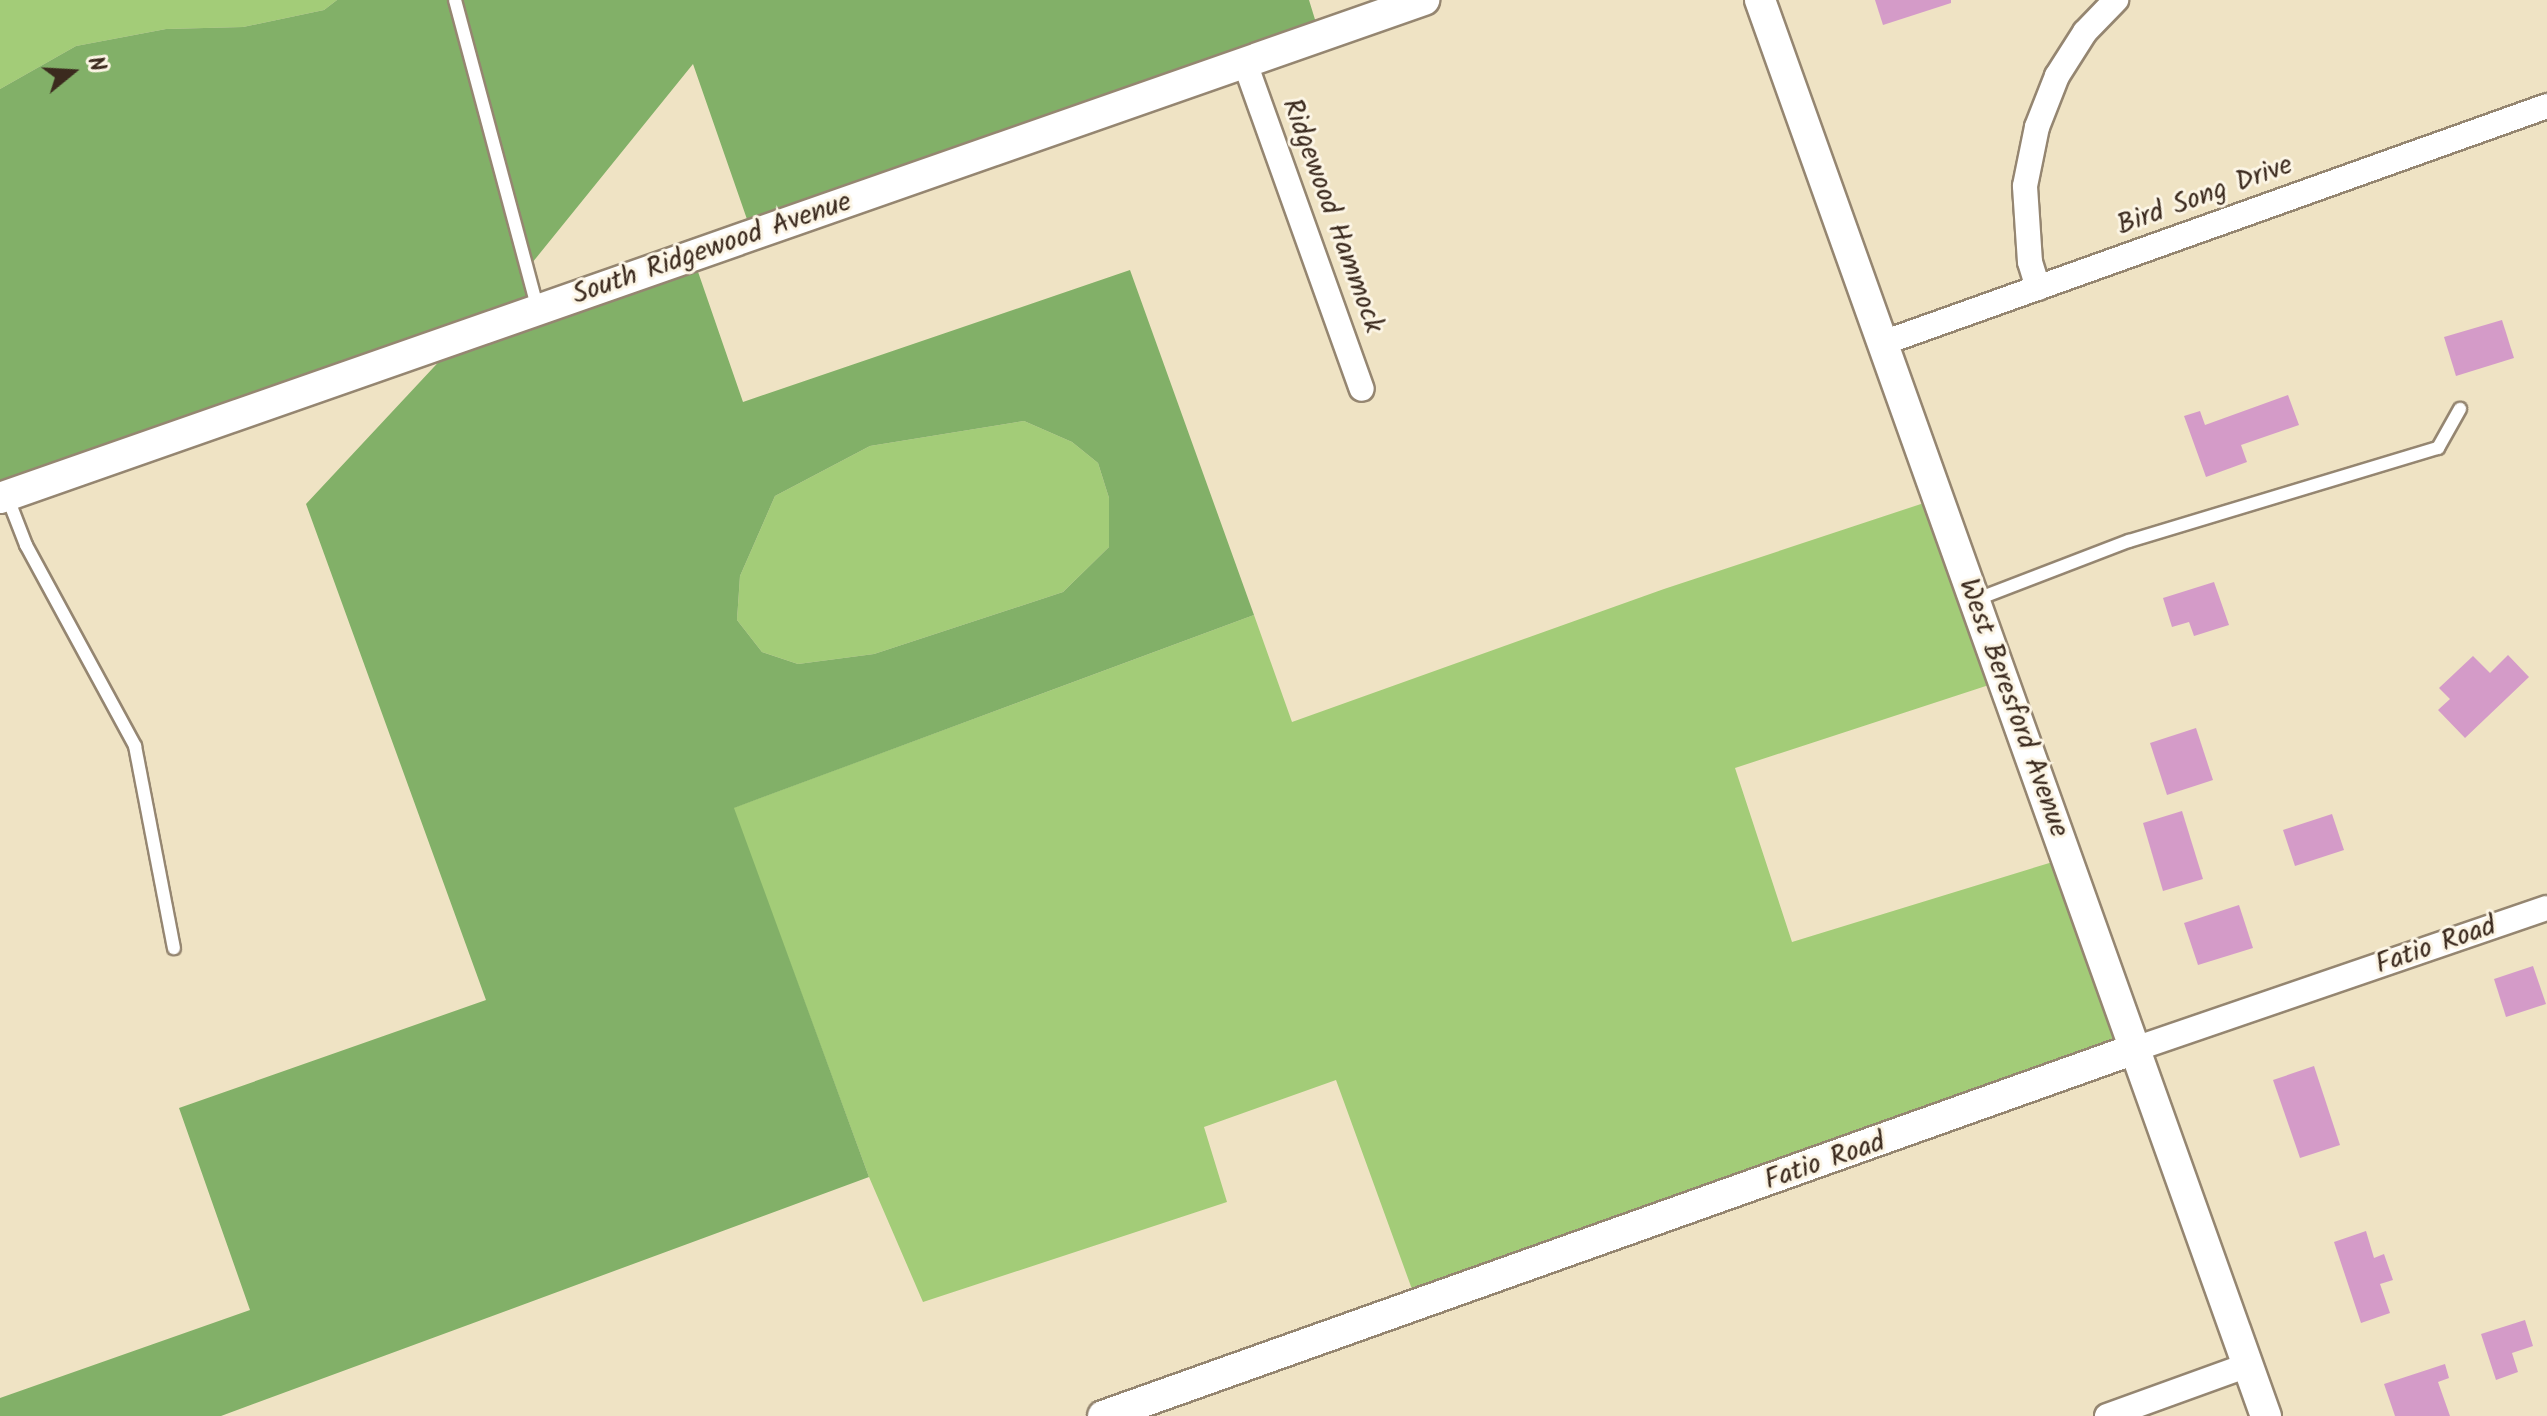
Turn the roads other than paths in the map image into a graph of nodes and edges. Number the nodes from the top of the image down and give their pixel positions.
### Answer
1 (455, 0) edge
2 (1424, 0) edge
3 (1760, 0) edge
4 (2116, 0) edge
5 (1245, 63) junction
6 (2547, 106) edge
7 (2038, 288) junction
8 (538, 310) junction
9 (1883, 343) junction
10 (1362, 389) dead end
11 (2460, 409) dead end
12 (4, 497) edge
13 (1975, 600) junction
14 (2547, 908) edge
15 (174, 948) dead end
16 (2135, 1049) junction
17 (2248, 1365) junction
18 (1103, 1416) edge
19 (2107, 1416) edge
20 (2266, 1416) edge

1 - 8 lane
2 - 5 street, South Ridgewood Avenue
3 - 9 street, West Beresford Avenue
4 - 7 street
5 - 8 street, South Ridgewood Avenue
5 - 10 street, Ridgewood Hammock
6 - 7 street, Bird Song Drive
7 - 9 street, Bird Song Drive
8 - 12 street, South Ridgewood Avenue
9 - 13 street, West Beresford Avenue
11 - 13 lane
12 - 15 lane
13 - 16 street, West Beresford Avenue
14 - 16 street, Fatio Road
16 - 17 street, West Beresford Avenue
16 - 18 street, Fatio Road
17 - 19 street
17 - 20 street, West Beresford Avenue

